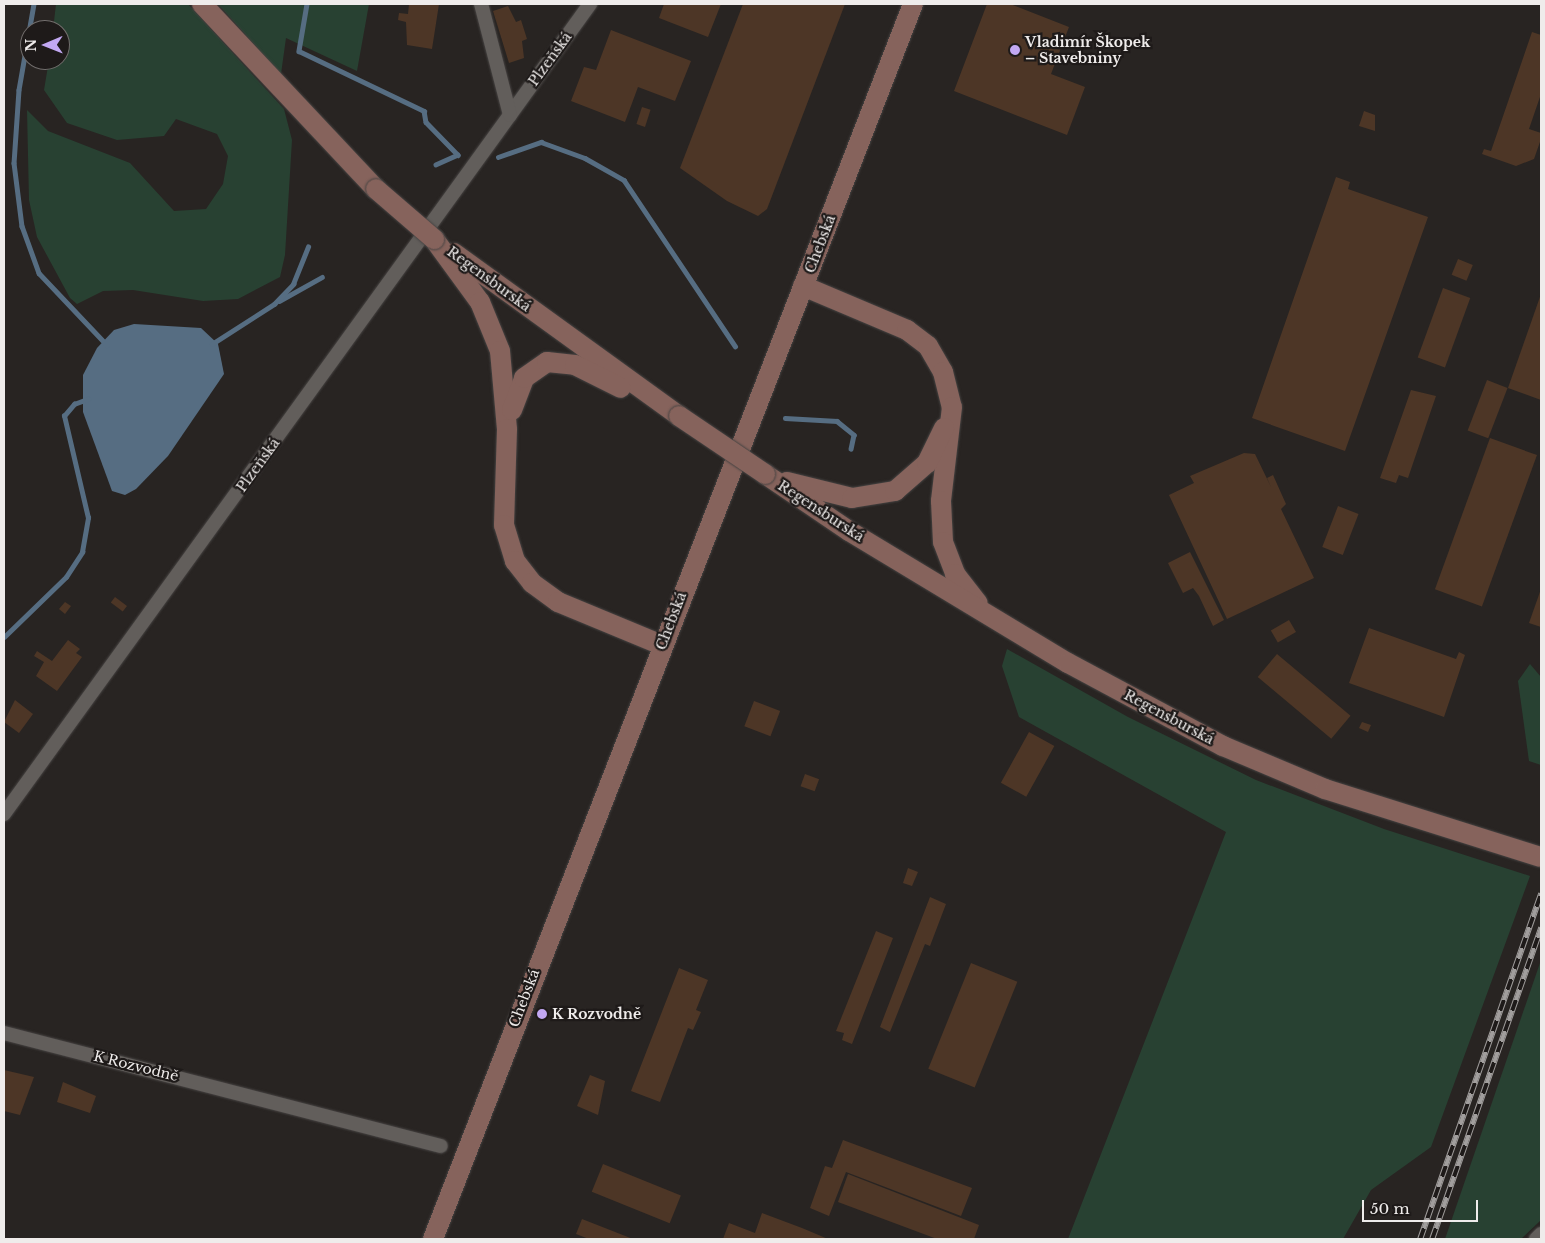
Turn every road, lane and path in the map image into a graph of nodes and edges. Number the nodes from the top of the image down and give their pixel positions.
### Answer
1 (202, 4) edge
2 (481, 4) edge
3 (590, 4) edge
4 (913, 4) edge
5 (510, 115) junction
6 (458, 261) junction
7 (803, 286) junction
8 (949, 389) junction
9 (655, 403) junction
10 (507, 429) junction
11 (802, 493) junction
12 (1018, 633) junction
13 (662, 645) junction
14 (4, 814) edge
15 (1541, 857) edge
16 (4, 1033) edge
17 (441, 1146) dead end
18 (1541, 1234) edge
19 (433, 1239) edge
20 (1536, 1239) edge

1 - 6 main road, Regensburská, bridge
2 - 5 street
3 - 5 street, Plzeňská
4 - 7 main road, Chebská
5 - 14 street, Plzeňská
6 - 9 main road, Regensburská
6 - 10 main road
7 - 8 main road
7 - 13 main road, Chebská
8 - 11 main road
8 - 12 main road
9 - 10 main road
9 - 11 main road, Regensburská, bridge
10 - 13 main road
11 - 12 main road, Regensburská
12 - 15 main road, Regensburská
13 - 19 main road, Chebská
16 - 17 street, K Rozvodně
18 - 20 street

